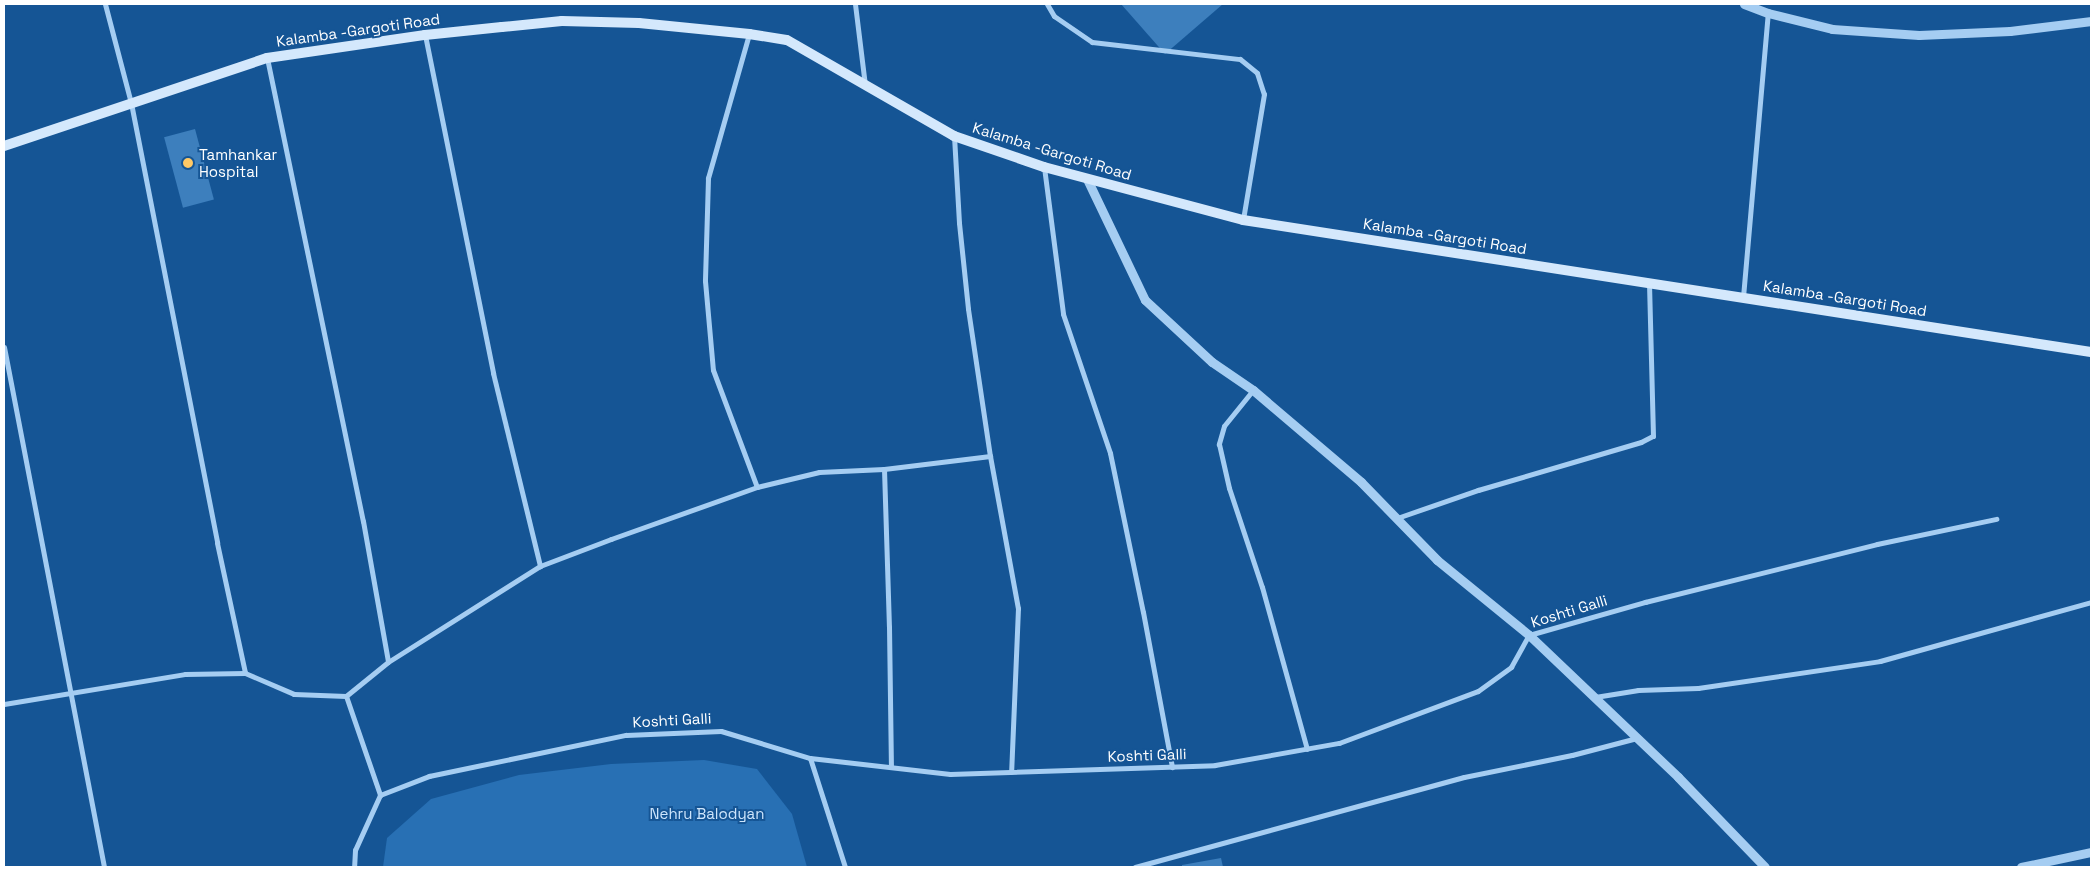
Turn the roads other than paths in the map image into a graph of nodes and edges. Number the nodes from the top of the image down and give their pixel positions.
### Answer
1 (105, 4) edge
2 (855, 4) edge
3 (1047, 4) edge
4 (1744, 4) edge
5 (1768, 13) junction
6 (2091, 21) edge
7 (749, 34) junction
8 (425, 35) junction
9 (267, 58) junction
10 (865, 85) junction
11 (131, 103) junction
12 (954, 136) junction
13 (4, 146) edge
14 (1044, 167) junction
15 (1087, 179) junction
16 (1243, 220) junction
17 (1649, 282) junction
18 (1743, 297) junction
19 (4, 347) edge
20 (2091, 352) edge
21 (1253, 390) junction
22 (990, 456) junction
23 (884, 469) junction
24 (757, 487) junction
25 (1396, 518) junction
26 (1996, 519) dead end
27 (540, 566) junction
28 (2091, 602) edge
29 (1529, 635) junction
30 (388, 662) junction
31 (245, 673) junction
32 (71, 693) junction
33 (346, 696) junction
34 (1594, 697) junction
35 (4, 704) edge
36 (1636, 738) junction
37 (1307, 748) junction
38 (810, 758) junction
39 (890, 767) junction
40 (1172, 767) junction
41 (1011, 772) junction
42 (380, 795) junction
43 (2091, 852) edge
44 (104, 867) edge
45 (354, 867) edge
46 (846, 867) edge
47 (1135, 867) edge
48 (1765, 867) edge
49 (2021, 867) edge

1 - 11 street
2 - 10 street
3 - 16 street
4 - 5 street
5 - 6 street
5 - 18 street
7 - 8 main road, Kalamba -Gargoti Road
7 - 10 main road, Kalamba -Gargoti Road
7 - 24 street
8 - 9 main road, Kalamba -Gargoti Road
8 - 27 street
9 - 11 main road, Kalamba -Gargoti Road
9 - 30 street
10 - 12 main road, Kalamba -Gargoti Road
11 - 13 main road, Kalamba -Gargoti Road
11 - 31 street
12 - 14 main road, Kalamba -Gargoti Road
12 - 22 street
14 - 15 main road, Kalamba -Gargoti Road
14 - 40 street
15 - 16 main road, Kalamba -Gargoti Road
15 - 21 street
16 - 17 main road, Kalamba -Gargoti Road
17 - 18 main road, Kalamba -Gargoti Road
17 - 25 street
18 - 20 main road, Kalamba -Gargoti Road
19 - 32 street
21 - 25 street
21 - 37 street
22 - 23 street
22 - 41 street
23 - 24 street
23 - 39 street
24 - 27 street
25 - 29 street
26 - 29 street, Koshti Galli
27 - 30 street
28 - 34 street
29 - 34 street
29 - 37 street, Koshti Galli
30 - 33 street
31 - 32 street
31 - 33 street
32 - 35 street
32 - 44 street
33 - 42 street
34 - 36 street
36 - 47 street
36 - 48 street
37 - 40 street, Koshti Galli
38 - 39 street, Koshti Galli
38 - 42 street, Koshti Galli
38 - 46 street
39 - 41 street, Koshti Galli
40 - 41 street, Koshti Galli
42 - 45 street
43 - 49 street

